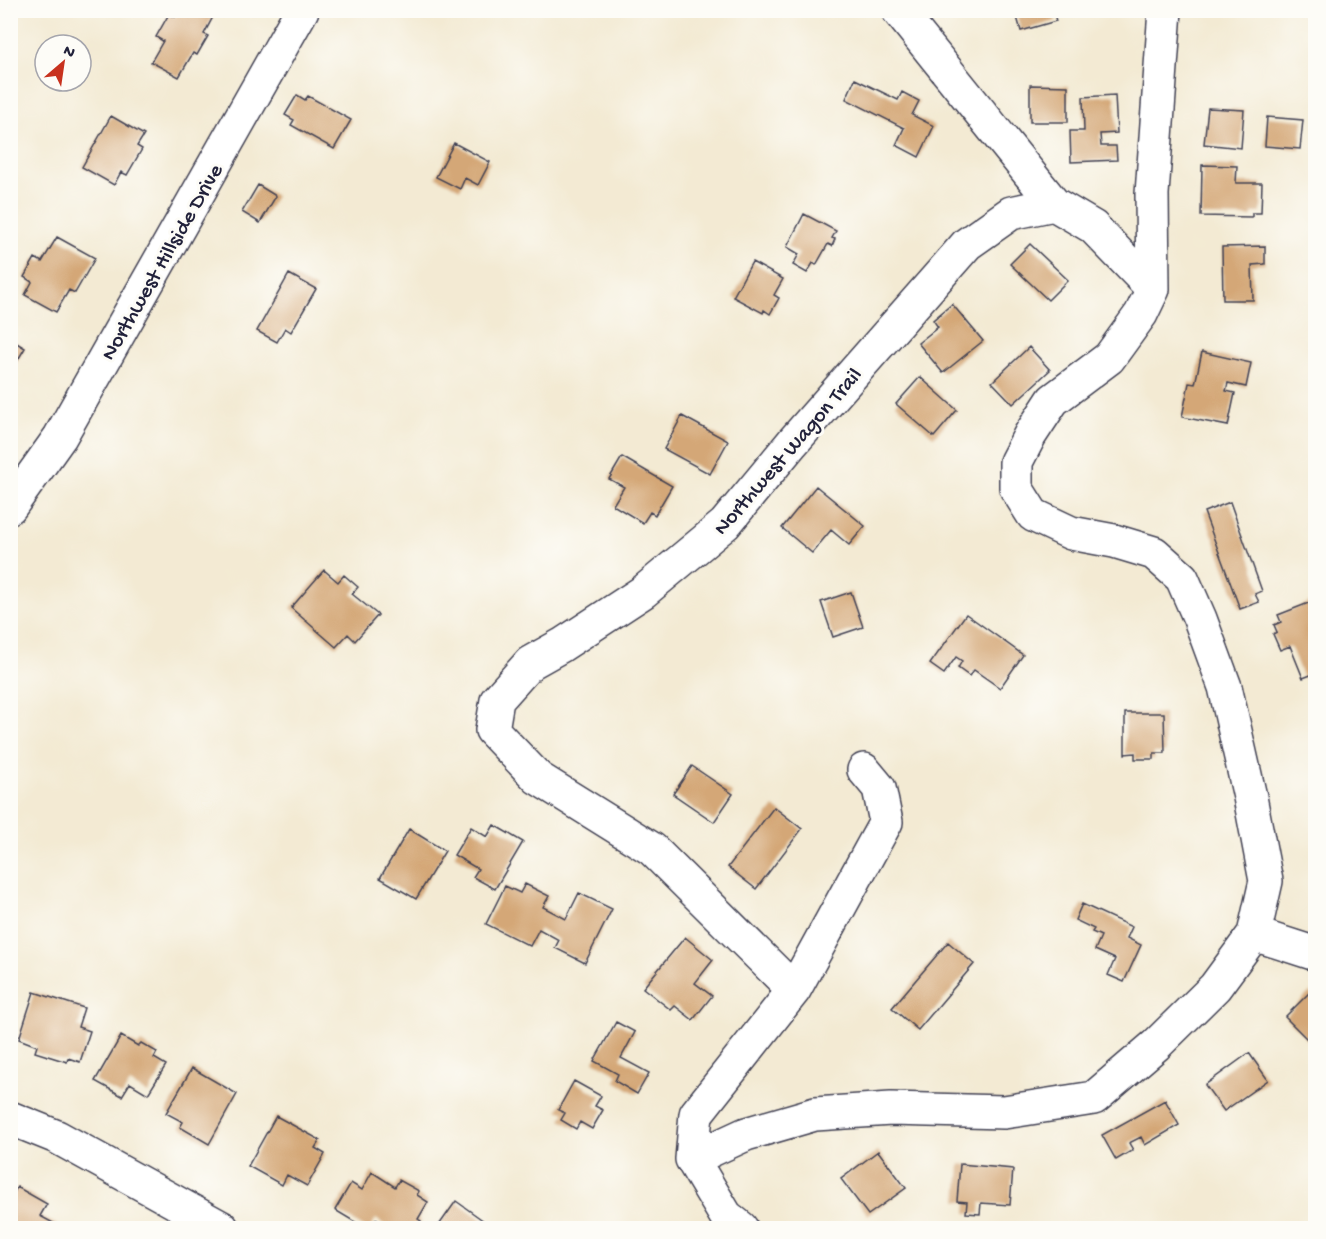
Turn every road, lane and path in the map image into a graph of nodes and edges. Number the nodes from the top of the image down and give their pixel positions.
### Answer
1 (302, 10) edge
2 (898, 10) edge
3 (1165, 10) edge
4 (1054, 204) junction
5 (1153, 290) junction
6 (10, 507) edge
7 (864, 770) dead end
8 (1254, 934) junction
9 (1316, 954) edge
10 (794, 990) junction
11 (10, 1118) edge
12 (692, 1159) junction
13 (222, 1228) edge
14 (741, 1228) edge

1 - 6 street, Northwest Hillside Drive
2 - 4 street
3 - 5 street
4 - 5 street
4 - 10 street, Northwest Wagon Trail
5 - 8 street
7 - 10 street
8 - 9 street
8 - 12 street
10 - 12 street
11 - 13 street
12 - 14 street

